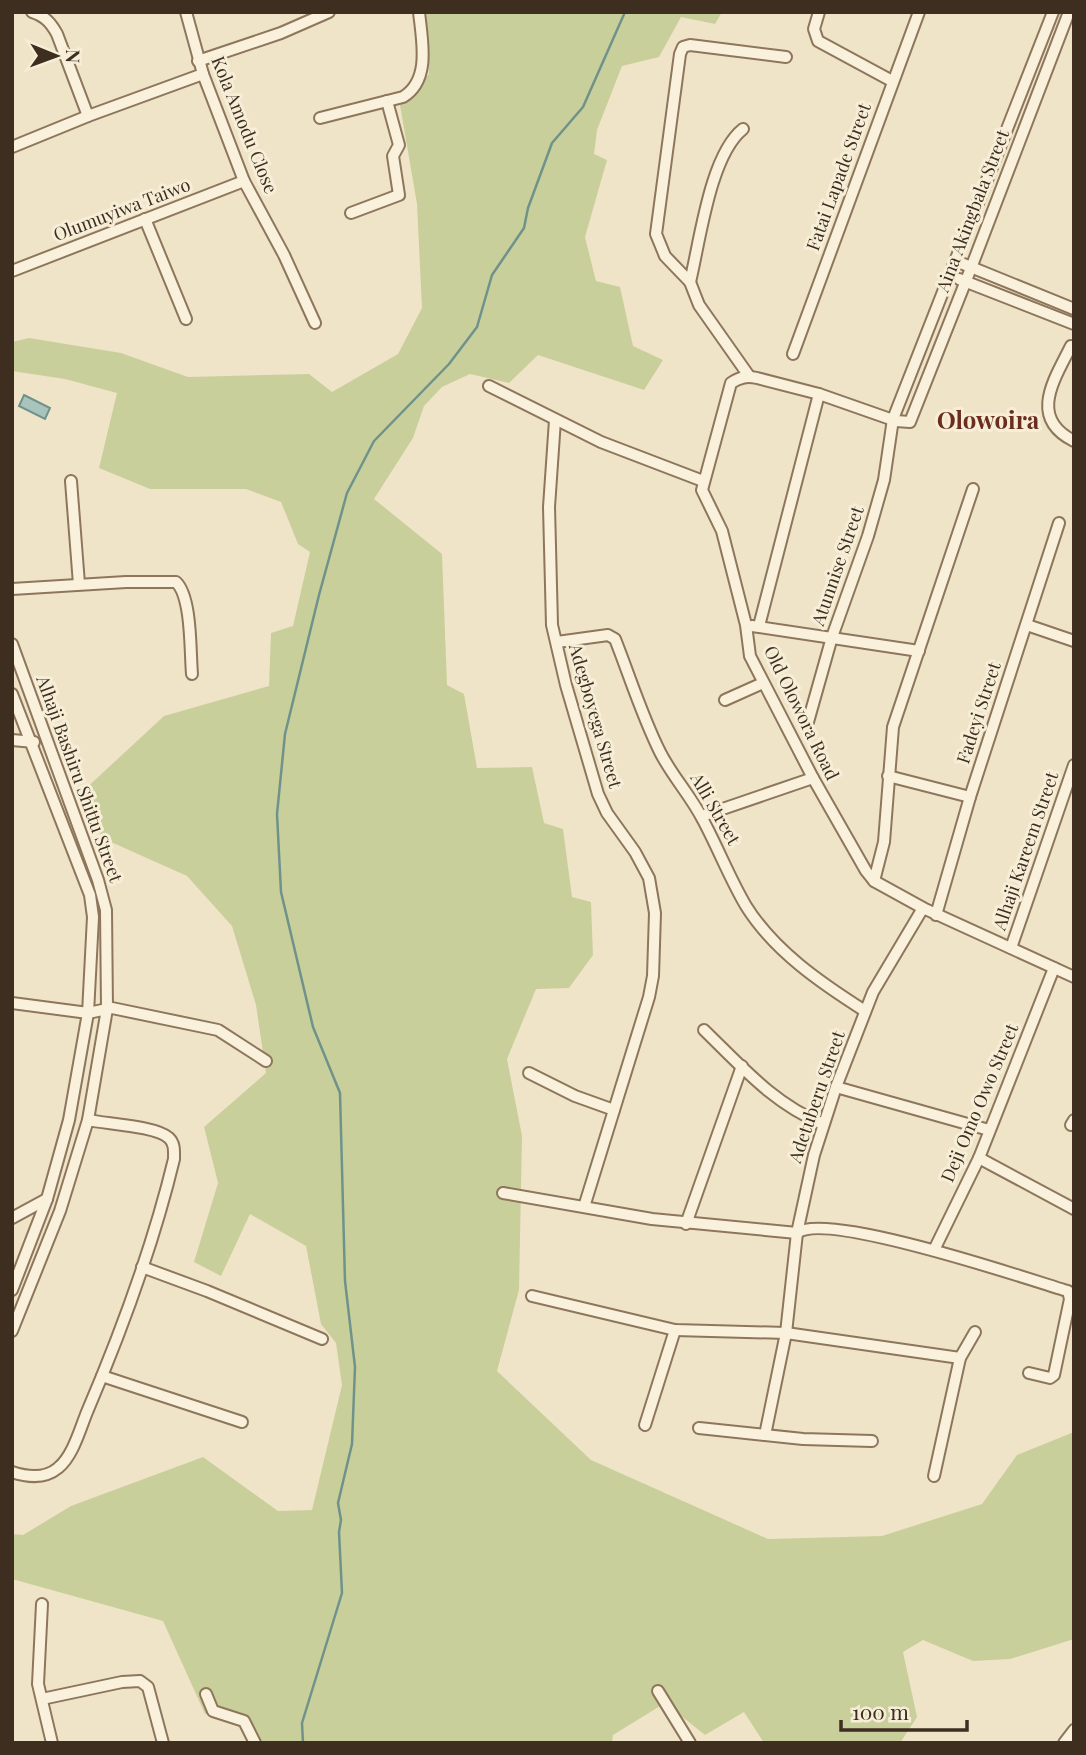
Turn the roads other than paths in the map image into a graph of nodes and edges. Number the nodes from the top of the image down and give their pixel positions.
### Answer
1 (32, 12) edge
2 (186, 12) edge
3 (419, 12) edge
4 (819, 12) edge
5 (919, 12) edge
6 (1053, 12) edge
7 (1069, 12) edge
8 (324, 13) edge
9 (786, 57) dead end
10 (198, 61) junction
11 (202, 74) junction
12 (892, 81) junction
13 (387, 101) junction
14 (88, 116) junction
15 (320, 118) dead end
16 (743, 129) dead end
17 (12, 147) edge
18 (244, 181) junction
19 (351, 214) dead end
20 (145, 219) junction
21 (956, 261) junction
22 (971, 268) junction
23 (12, 271) edge
24 (950, 275) junction
25 (965, 281) junction
26 (690, 282) junction
27 (1074, 309) edge
28 (186, 319) dead end
29 (315, 323) dead end
30 (1074, 324) edge
31 (1071, 346) dead end
32 (793, 354) dead end
33 (748, 376) junction
34 (489, 386) dead end
35 (819, 394) junction
36 (893, 419) junction
37 (555, 420) junction
38 (1074, 441) edge
39 (71, 481) dead end
40 (703, 481) junction
41 (973, 489) dead end
42 (1059, 523) dead end
43 (79, 584) junction
44 (12, 589) edge
45 (746, 625) junction
46 (1027, 625) junction
47 (759, 626) junction
48 (832, 637) junction
49 (1074, 641) edge
50 (557, 642) junction
51 (12, 644) edge
52 (919, 651) junction
53 (192, 674) dead end
54 (763, 683) junction
55 (12, 694) edge
56 (725, 700) dead end
57 (808, 722) dead end
58 (12, 740) edge
59 (30, 742) junction
60 (48, 742) junction
61 (1074, 765) edge
62 (888, 776) junction
63 (813, 778) junction
64 (970, 797) junction
65 (702, 816) junction
66 (874, 881) junction
67 (923, 908) junction
68 (936, 915) junction
69 (1011, 948) junction
70 (1054, 968) junction
71 (1074, 977) edge
72 (12, 1003) edge
73 (107, 1009) junction
74 (865, 1011) junction
75 (88, 1013) junction
76 (704, 1030) dead end
77 (266, 1061) dead end
78 (742, 1066) junction
79 (529, 1073) dead end
80 (836, 1087) junction
81 (614, 1111) junction
82 (88, 1120) junction
83 (823, 1124) junction
84 (989, 1130) junction
85 (979, 1158) junction
86 (503, 1193) dead end
87 (47, 1199) junction
88 (63, 1201) junction
89 (584, 1207) junction
90 (1074, 1209) edge
91 (12, 1218) edge
92 (686, 1224) junction
93 (797, 1233) junction
94 (934, 1250) junction
95 (142, 1267) junction
96 (12, 1290) edge
97 (532, 1296) dead end
98 (1071, 1316) edge
99 (676, 1330) junction
100 (12, 1331) edge
101 (975, 1332) dead end
102 (786, 1333) junction
103 (322, 1339) dead end
104 (960, 1358) junction
105 (1030, 1373) dead end
106 (102, 1376) junction
107 (242, 1422) dead end
108 (645, 1425) dead end
109 (699, 1428) dead end
110 (765, 1435) junction
111 (872, 1441) dead end
112 (12, 1472) edge
113 (934, 1476) dead end
114 (43, 1604) dead end
115 (658, 1691) dead end
116 (206, 1694) dead end
117 (41, 1699) junction
118 (52, 1743) edge
119 (163, 1743) edge
120 (255, 1743) edge
121 (690, 1743) edge

1 - 14 street
2 - 10 street, Kola Amodu Close
3 - 13 street
4 - 12 street
5 - 12 street, Fatai Lapade Street
6 - 21 street, Aina Akingbala Street
7 - 22 street, Aina Akingbala Street
8 - 10 street
9 - 26 street
10 - 11 street, Kola Amodu Close
11 - 14 street
11 - 18 street, Kola Amodu Close
12 - 32 street, Fatai Lapade Street
13 - 15 street
13 - 19 street
14 - 17 street
16 - 26 street
18 - 20 street, Olumuyiwa Taiwo
18 - 29 street, Kola Amodu Close
20 - 23 street, Olumuyiwa Taiwo
20 - 28 street
21 - 22 street
21 - 24 street, Aina Akingbala Street
22 - 25 street, Aina Akingbala Street
22 - 27 street
24 - 25 street
24 - 36 street, Aina Akingbala Street
25 - 30 street
25 - 36 street, Aina Akingbala Street
26 - 33 street
31 - 38 street
33 - 35 street
33 - 40 street
34 - 37 street
35 - 36 street
35 - 47 street
36 - 48 street, Atunnise Street
37 - 40 street
37 - 50 street, Adegboyega Street
39 - 43 street
40 - 45 street, Old Olowora Road
41 - 52 street
42 - 46 street, Fadeyi Street
43 - 44 street
43 - 53 street
45 - 47 street
45 - 54 street, Old Olowora Road
46 - 49 street
46 - 64 street, Fadeyi Street
47 - 48 street
48 - 52 street
48 - 57 street, Atunnise Street
50 - 65 street, Alli Street
50 - 81 street, Adegboyega Street
51 - 60 street, Alhaji Bashiru Shittu Street
52 - 62 street
54 - 56 street
54 - 63 street, Old Olowora Road
55 - 59 street, Alhaji Bashiru Shittu Street
58 - 59 street
59 - 60 street
59 - 75 street, Alhaji Bashiru Shittu Street
60 - 73 street, Alhaji Bashiru Shittu Street
61 - 69 street, Alhaji Kareem Street
62 - 64 street
62 - 66 street
63 - 65 street
63 - 66 street, Old Olowora Road
64 - 68 street, Fadeyi Street
65 - 74 street, Alli Street
66 - 67 street, Old Olowora Road
67 - 68 street, Old Olowora Road
67 - 74 street, Adetuberu Street
68 - 69 street, Old Olowora Road
69 - 70 street, Old Olowora Road
70 - 71 street, Old Olowora Road
70 - 84 street, Deji Omo Owo Street
72 - 75 street
73 - 75 street
73 - 77 street
73 - 82 street, Alhaji Bashiru Shittu Street
74 - 80 street, Adetuberu Street
75 - 87 street, Alhaji Bashiru Shittu Street
76 - 78 street
78 - 83 street
78 - 92 street
79 - 81 street
80 - 83 street, Adetuberu Street
80 - 84 street
81 - 89 street, Adegboyega Street
82 - 88 street, Alhaji Bashiru Shittu Street
82 - 95 street
83 - 93 street, Adetuberu Street
84 - 85 street, Deji Omo Owo Street
85 - 90 street
85 - 94 street, Deji Omo Owo Street
86 - 89 street
87 - 88 street
87 - 91 street
87 - 96 street, Alhaji Bashiru Shittu Street
88 - 100 street, Alhaji Bashiru Shittu Street
89 - 92 street
92 - 93 street
93 - 94 street
93 - 102 street, Adetuberu Street
94 - 98 street
95 - 103 street
95 - 106 street
97 - 99 street
98 - 105 street
99 - 102 street
99 - 108 street
101 - 104 street
102 - 104 street
102 - 110 street, Adetuberu Street
104 - 113 street
106 - 107 street
106 - 112 street
109 - 110 street
110 - 111 street
114 - 117 street
115 - 121 street
116 - 120 street
117 - 118 street
117 - 119 street

